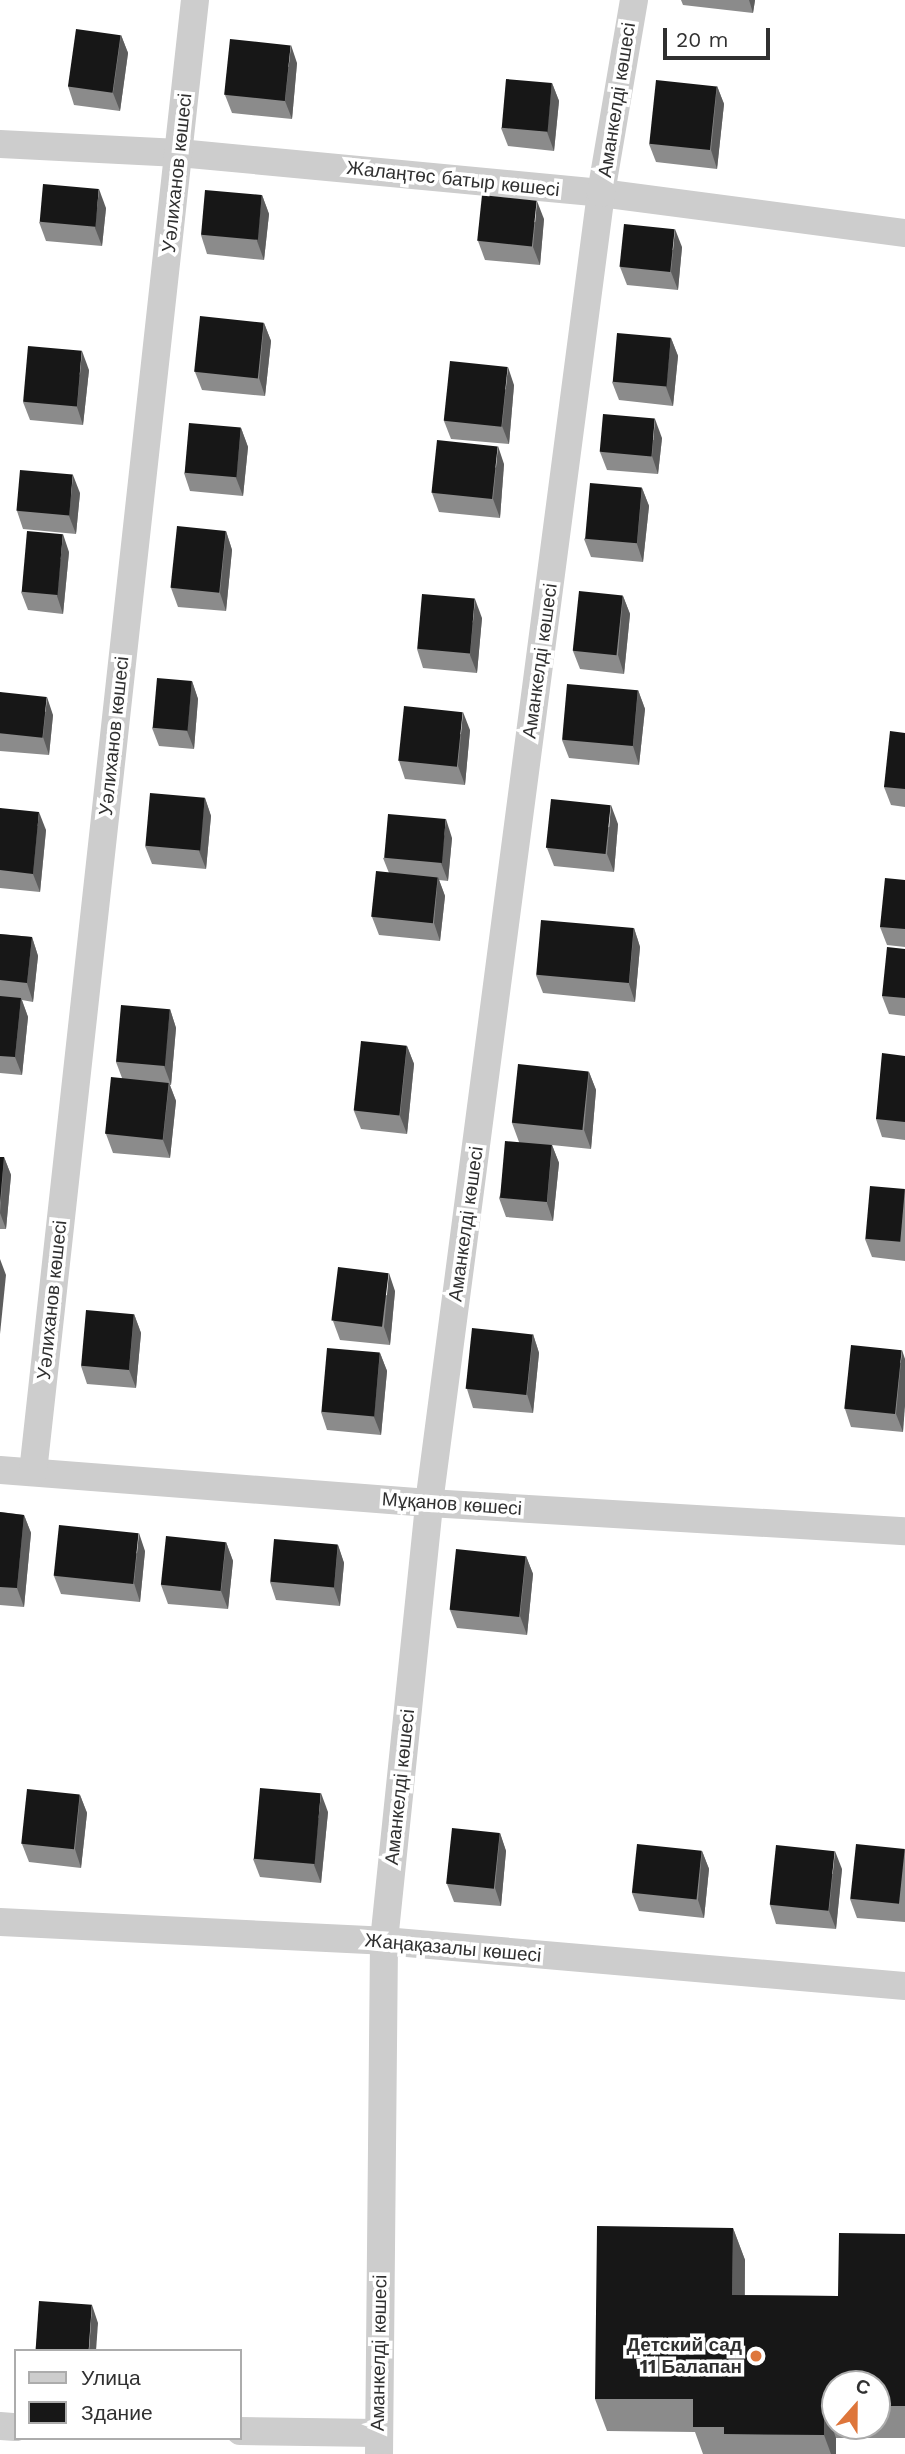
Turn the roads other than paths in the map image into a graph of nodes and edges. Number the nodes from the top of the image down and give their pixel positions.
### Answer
1 (195, 0) edge
2 (634, 0) edge
3 (0, 144) edge
4 (179, 153) junction
5 (601, 193) junction
6 (905, 233) edge
7 (0, 1470) edge
8 (33, 1472) junction
9 (429, 1503) junction
10 (905, 1531) edge
11 (0, 1922) edge
12 (384, 1941) junction
13 (905, 1986) edge
14 (242, 2431) edge
15 (378, 2444) edge

1 - 4 street, Уәлиханов көшесі
2 - 5 street, Аманкелді көшесі
3 - 4 street, Жалаңтөс батыр көшесі
4 - 5 street, Жалаңтөс батыр көшесі
4 - 8 street, Уәлиханов көшесі
5 - 6 street, Жалаңтөс батыр көшесі
5 - 9 street, Аманкелді көшесі
7 - 8 street, Мұқанов көшесі
8 - 9 street, Мұқанов көшесі
9 - 10 street, Мұқанов көшесі
9 - 12 street, Аманкелді көшесі
11 - 12 street, Жаңақазалы көшесі
12 - 13 street, Жаңақазалы көшесі
12 - 15 street, Аманкелді көшесі
14 - 15 street

